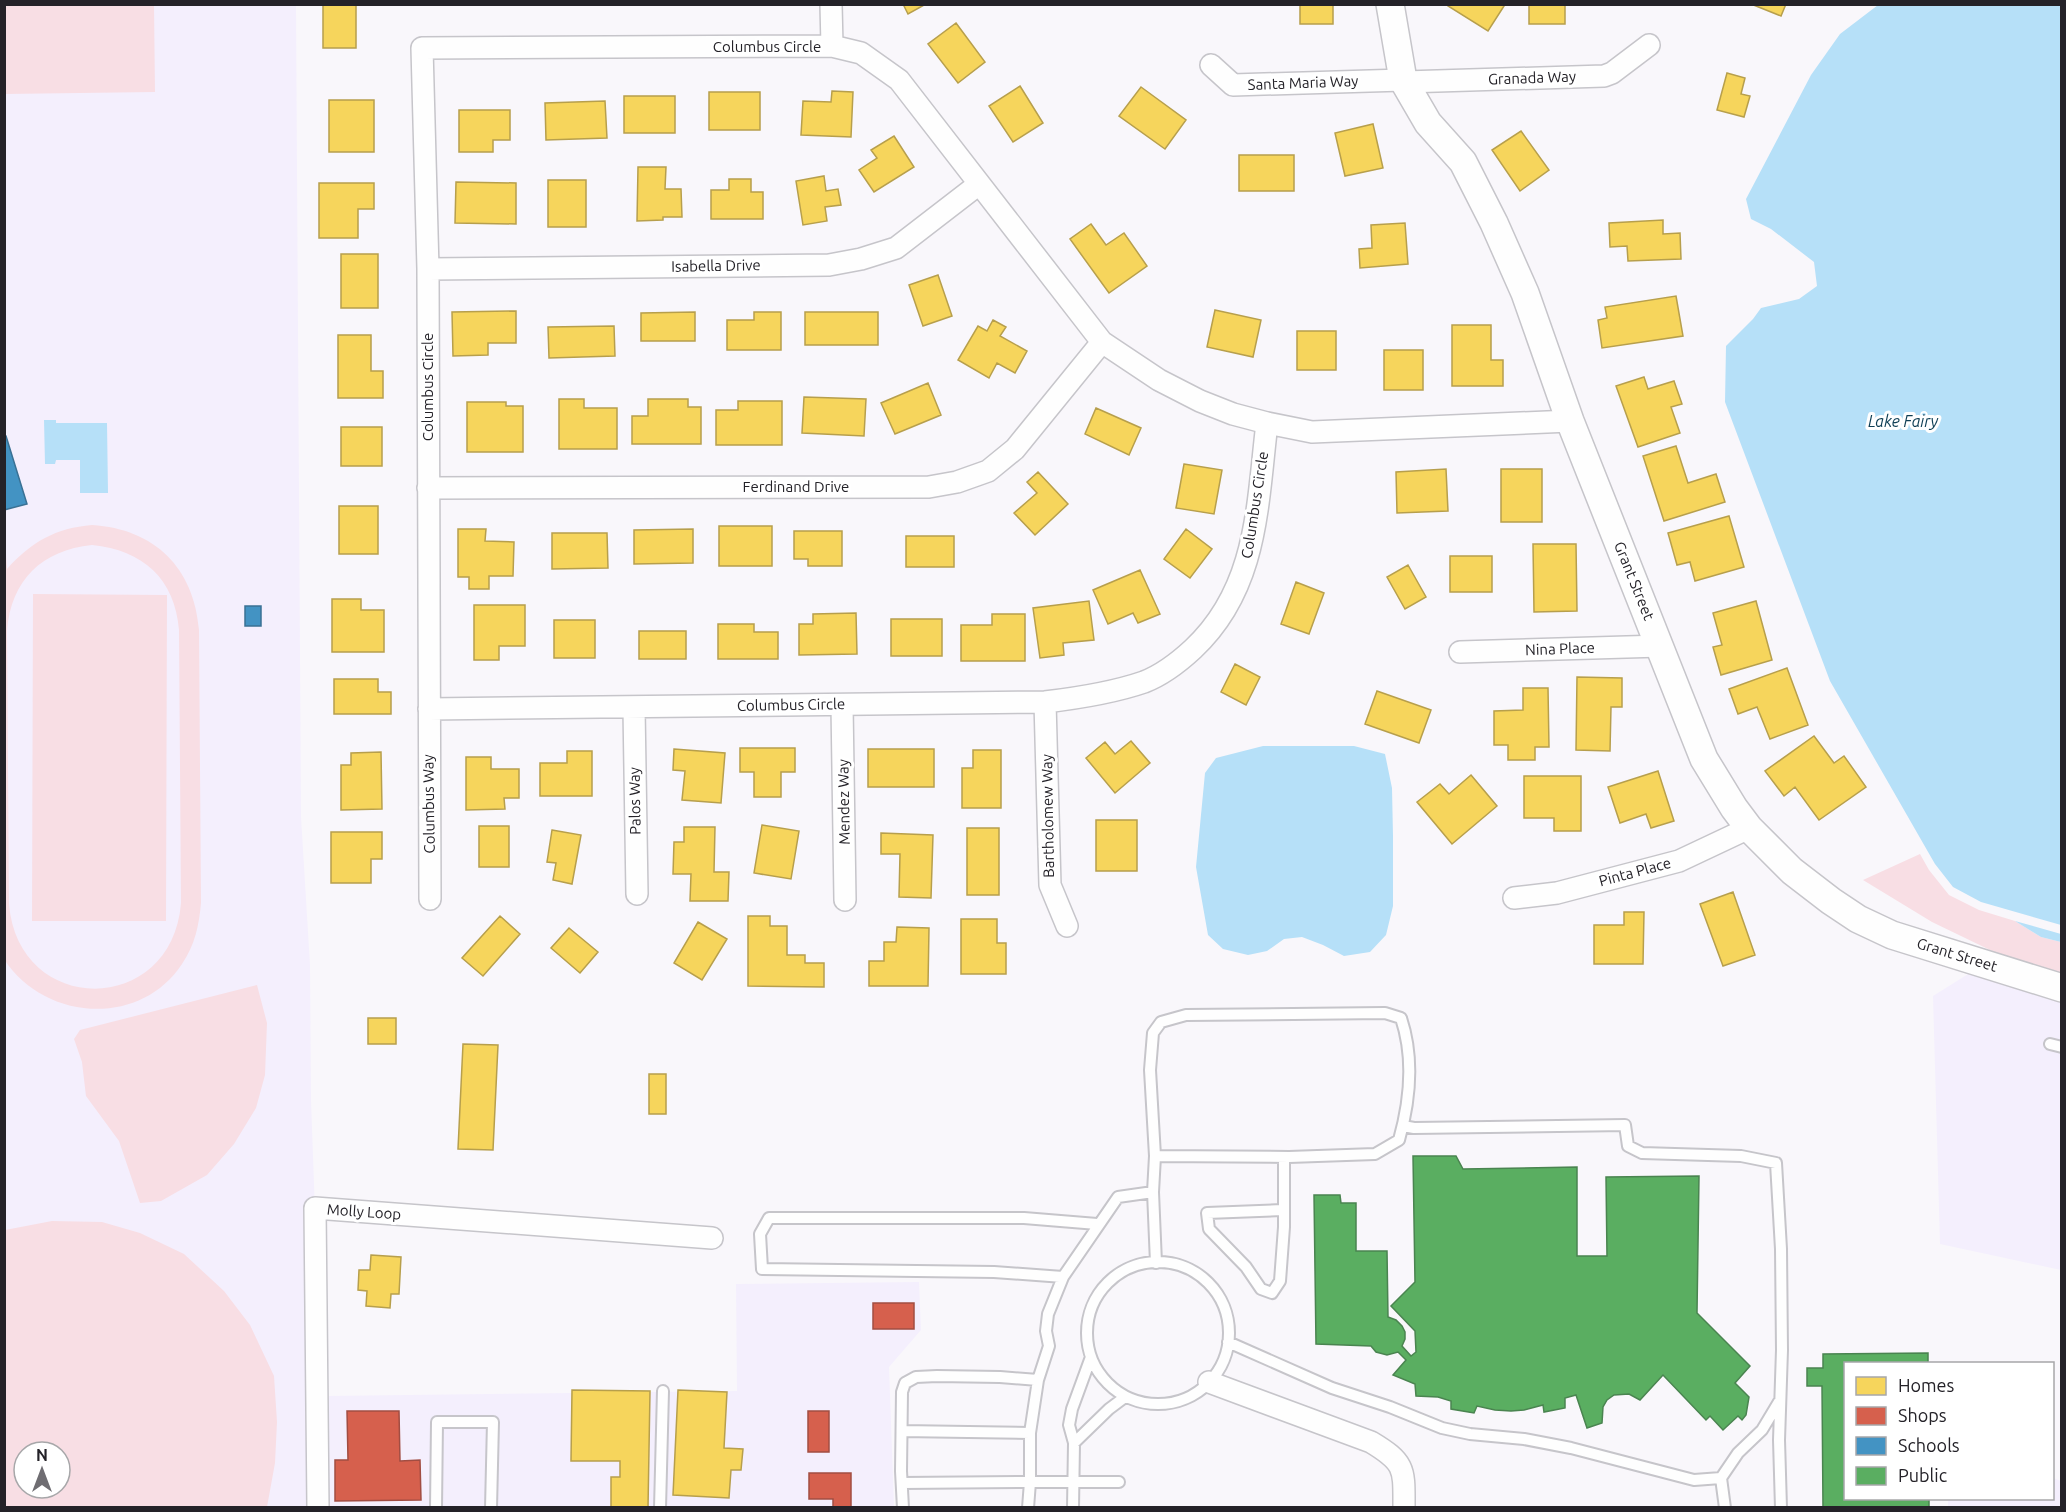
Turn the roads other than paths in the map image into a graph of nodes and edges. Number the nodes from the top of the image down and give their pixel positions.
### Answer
1 (831, 4) edge
2 (1390, 4) edge
3 (1649, 45) dead end
4 (832, 46) junction
5 (1211, 65) dead end
6 (1404, 81) junction
7 (979, 184) junction
8 (428, 269) junction
9 (1102, 342) junction
10 (1570, 421) junction
11 (1267, 423) junction
12 (428, 488) junction
13 (1660, 646) junction
14 (1460, 652) dead end
15 (1045, 702) junction
16 (842, 705) junction
17 (634, 708) junction
18 (429, 709) junction
19 (1749, 828) junction
20 (637, 894) dead end
21 (1514, 898) dead end
22 (430, 899) dead end
23 (845, 900) dead end
24 (1067, 926) dead end
25 (2061, 988) edge
26 (1403, 1126) junction
27 (1155, 1156) junction
28 (1284, 1157) junction
29 (1153, 1192) junction
30 (1282, 1210) junction
31 (1097, 1224) junction
32 (712, 1238) dead end
33 (1156, 1263) junction
34 (1063, 1277) junction
35 (1228, 1342) junction
36 (1091, 1357) junction
37 (1038, 1380) junction
38 (1209, 1382) junction
39 (663, 1391) dead end
40 (1125, 1397) junction
41 (1780, 1400) junction
42 (902, 1431) junction
43 (1030, 1433) junction
44 (1074, 1443) junction
45 (1721, 1478) junction
46 (1074, 1481) junction
47 (1030, 1482) junction
48 (1119, 1482) dead end
49 (902, 1483) junction
50 (318, 1508) edge
51 (436, 1508) edge
52 (491, 1508) edge
53 (660, 1508) edge
54 (903, 1508) edge
55 (1028, 1508) edge
56 (1073, 1508) edge
57 (1404, 1508) edge
58 (1725, 1508) edge
59 (1781, 1508) edge

1 - 4 street
2 - 6 street, Grant Street
3 - 6 street, Granada Way
4 - 7 street, Columbus Circle
4 - 8 street, Columbus Circle
5 - 6 street, Santa Maria Way
6 - 10 street, Grant Street
7 - 8 street, Isabella Drive
7 - 9 street, Columbus Circle
8 - 12 street, Columbus Circle
9 - 11 street, Columbus Circle
9 - 12 street, Ferdinand Drive
10 - 11 street, Columbus Circle
10 - 13 street, Grant Street
11 - 15 street, Columbus Circle
12 - 18 street, Columbus Circle
13 - 14 street, Nina Place
13 - 19 street, Grant Street
15 - 16 street, Columbus Circle
15 - 24 street, Bartholomew Way
16 - 17 street, Columbus Circle
16 - 23 street, Mendez Way
17 - 18 street, Columbus Circle
17 - 20 street, Palos Way
18 - 22 street, Columbus Way
19 - 21 street, Pinta Place
19 - 25 street, Grant Street
26 - 27 lane
26 - 28 lane
26 - 41 lane
27 - 28 lane
27 - 29 lane
28 - 30 lane
29 - 31 lane
29 - 33 lane
30 - 30 lane
31 - 34 lane
31 - 34 lane
32 - 50 street, Molly Loop
33 - 35 lane
33 - 36 lane
34 - 37 lane
35 - 38 lane
35 - 45 lane
36 - 40 lane
36 - 44 lane
37 - 42 lane
37 - 43 lane
38 - 40 lane
38 - 57 street
39 - 53 lane
40 - 44 lane
41 - 45 lane
41 - 59 lane
42 - 43 lane
42 - 49 lane
43 - 47 lane
44 - 46 lane
45 - 58 lane
46 - 47 lane
46 - 48 lane
46 - 56 lane
47 - 49 lane
47 - 55 lane
49 - 54 lane
51 - 52 lane

